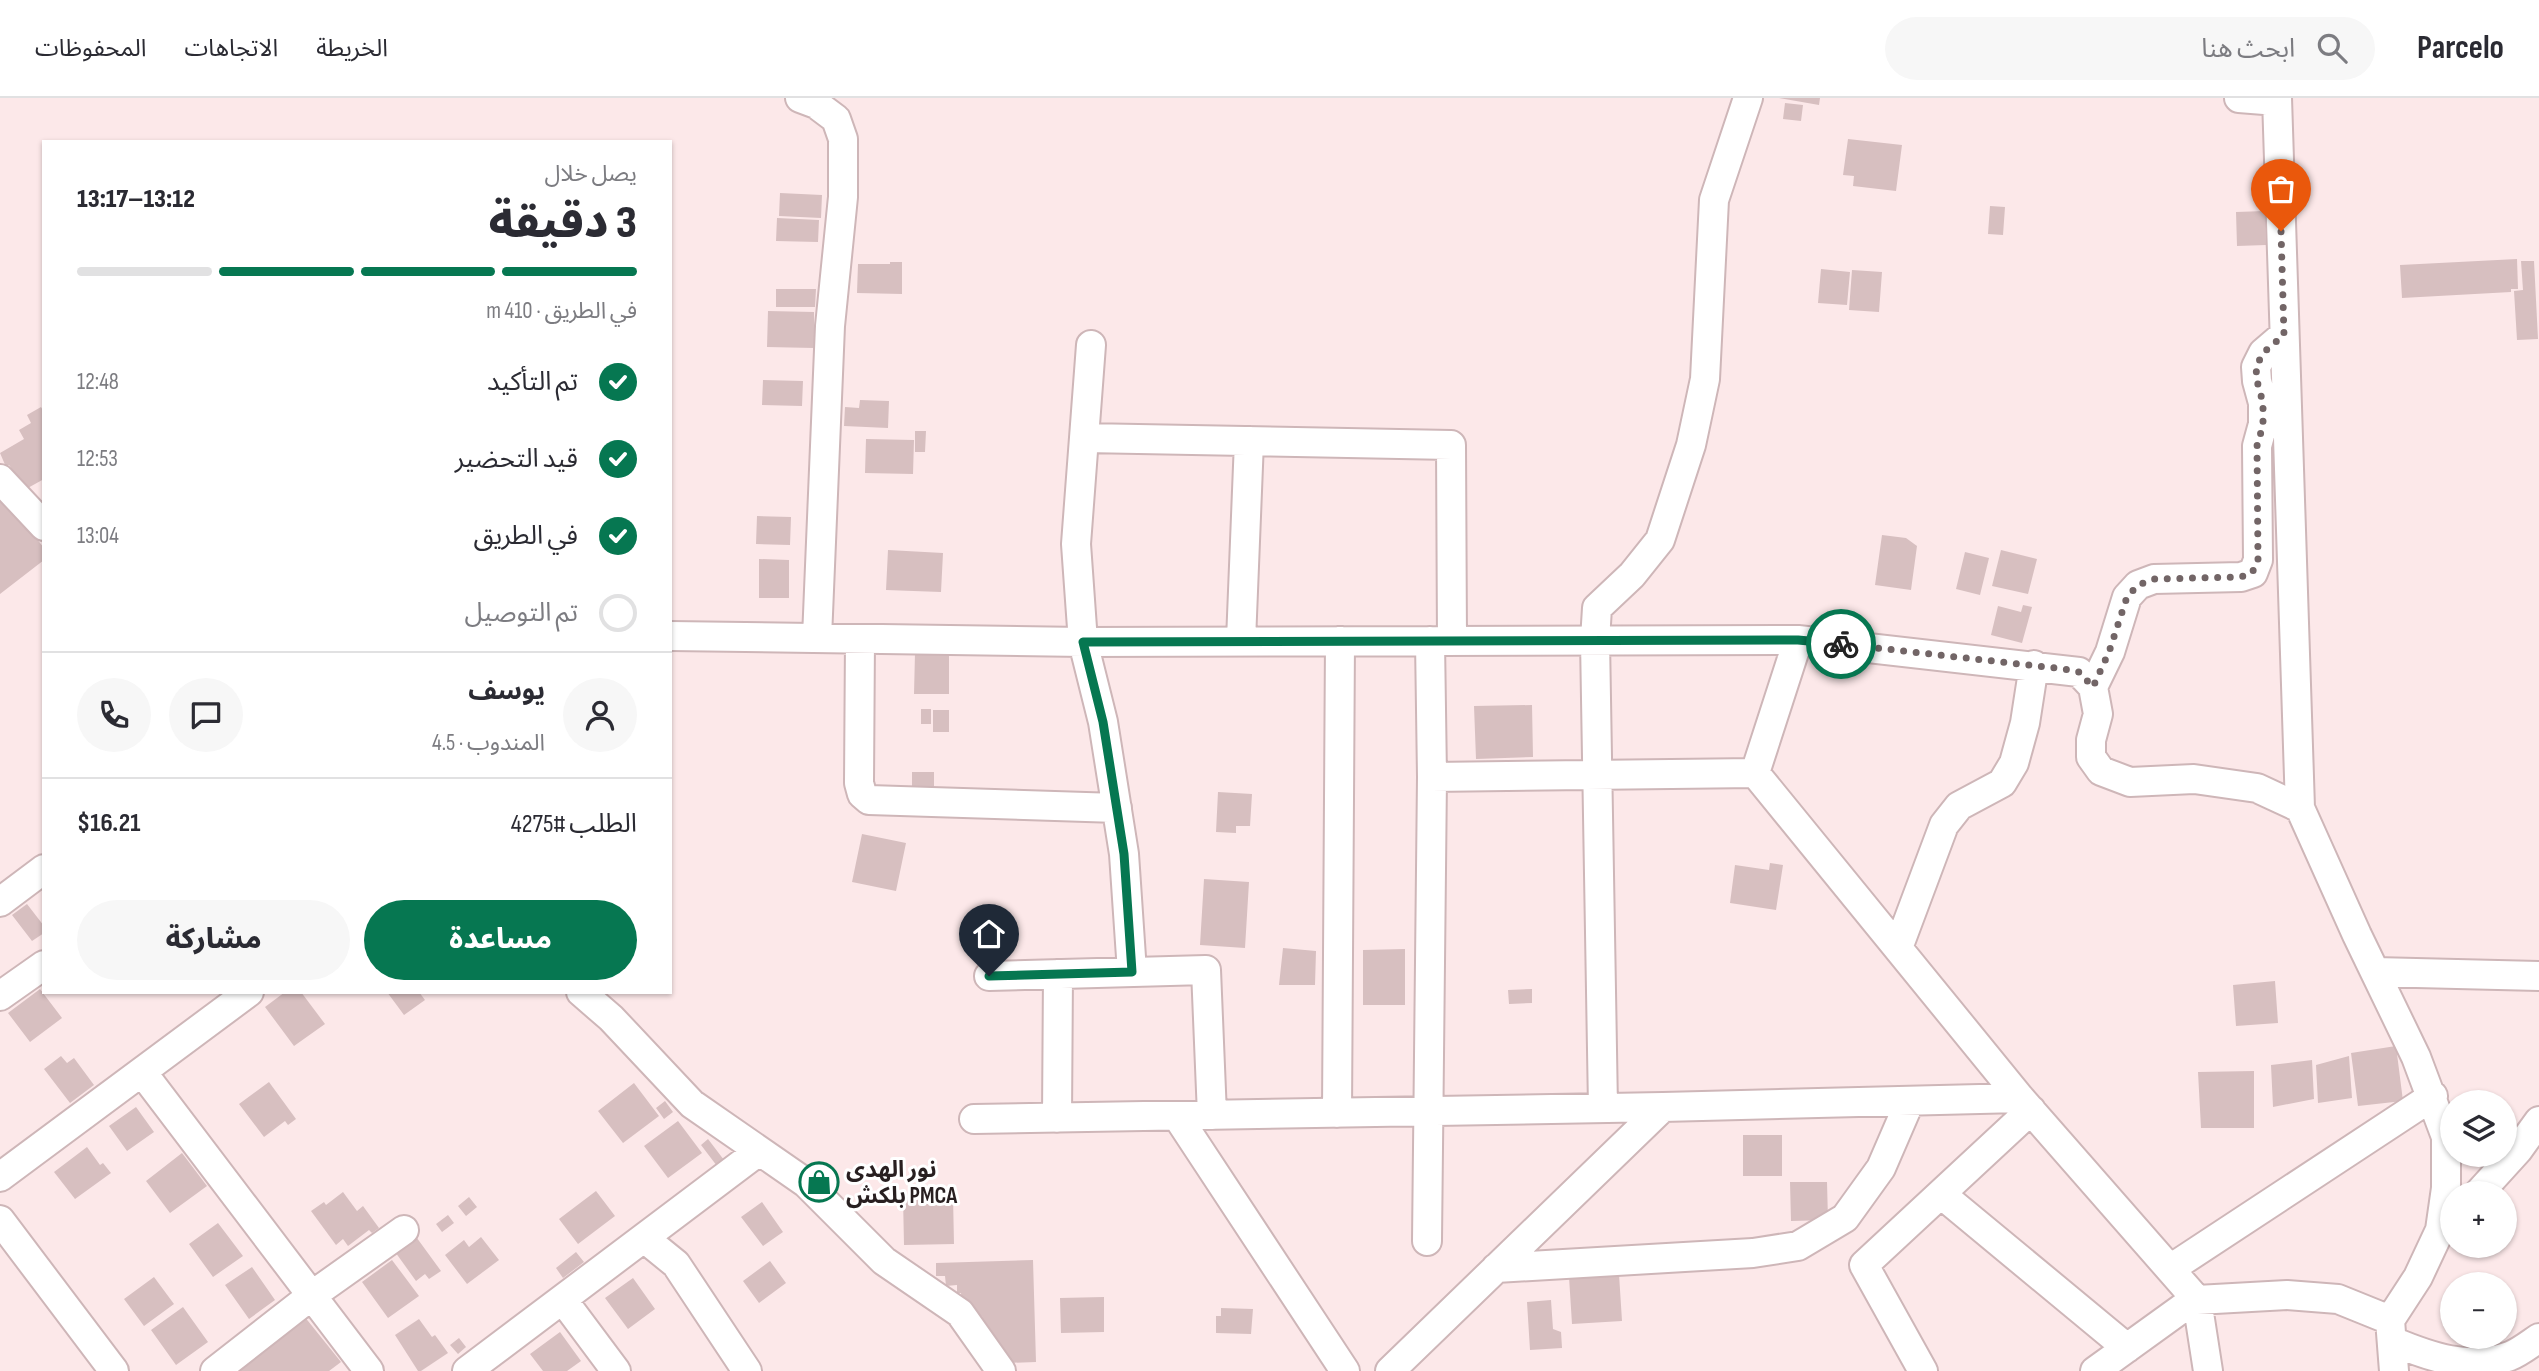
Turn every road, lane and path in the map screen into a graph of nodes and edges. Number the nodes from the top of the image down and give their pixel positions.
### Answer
1 (800, 98) edge
2 (1748, 98) edge
3 (2239, 98) edge
4 (2277, 99) edge
5 (2284, 335) junction
6 (1091, 345) dead end
7 (1085, 438) junction
8 (1249, 441) junction
9 (0, 479) edge
10 (42, 524) edge
11 (672, 636) edge
12 (817, 638) junction
13 (860, 639) junction
14 (1441, 640) junction
15 (1595, 640) junction
16 (1798, 640) junction
17 (1241, 641) junction
18 (1340, 641) junction
19 (1083, 642) junction
20 (2034, 665) junction
21 (2093, 687) junction
22 (1755, 774) junction
23 (1597, 776) junction
24 (1432, 777) junction
25 (1117, 808) junction
26 (2300, 808) junction
27 (42, 870) edge
28 (0, 902) edge
29 (1898, 948) junction
30 (42, 966) edge
31 (1132, 972) junction
32 (2375, 972) junction
33 (1058, 974) junction
34 (989, 976) dead end
35 (2539, 976) edge
36 (246, 994) edge
37 (583, 994) edge
38 (0, 996) edge
39 (142, 1072) junction
40 (2432, 1096) junction
41 (1910, 1101) junction
42 (2025, 1104) junction
43 (1663, 1107) junction
44 (1603, 1108) junction
45 (1428, 1111) junction
46 (1337, 1113) junction
47 (1212, 1115) junction
48 (1177, 1116) junction
49 (1056, 1118) junction
50 (974, 1119) dead end
51 (2539, 1121) edge
52 (760, 1151) junction
53 (0, 1177) edge
54 (2446, 1181) edge
55 (2491, 1181) edge
56 (1941, 1194) junction
57 (0, 1220) edge
58 (404, 1230) dead end
59 (2440, 1235) edge
60 (644, 1238) junction
61 (1427, 1241) dead end
62 (1496, 1268) junction
63 (2169, 1269) junction
64 (311, 1296) junction
65 (563, 1300) junction
66 (2197, 1300) junction
67 (2391, 1331) junction
68 (2539, 1338) edge
69 (2127, 1348) junction
70 (114, 1371) edge
71 (215, 1371) edge
72 (369, 1371) edge
73 (467, 1371) edge
74 (616, 1371) edge
75 (747, 1371) edge
76 (1001, 1371) edge
77 (1345, 1371) edge
78 (1390, 1371) edge
79 (1923, 1371) edge
80 (2095, 1371) edge
81 (2208, 1371) edge
82 (2394, 1371) edge

1 - 12 street
2 - 15 street
3 - 4 street
4 - 5 street
5 - 21 street
5 - 26 street
6 - 7 street
7 - 8 street
7 - 19 street
8 - 14 street
8 - 17 street
9 - 10 street
11 - 12 street
12 - 13 street
13 - 19 street
13 - 25 street
14 - 15 street
14 - 18 street
14 - 24 street
15 - 16 street
15 - 23 street
16 - 20 street
16 - 22 street
17 - 18 street
17 - 19 street
18 - 46 street
19 - 25 street
20 - 21 street
20 - 29 street
21 - 26 street
22 - 23 street
22 - 29 street
23 - 24 street
23 - 44 street
24 - 45 street
25 - 31 street
26 - 32 street
27 - 28 street
29 - 42 street
30 - 38 street
31 - 33 street
31 - 47 street
32 - 35 street
32 - 40 street
33 - 34 street
33 - 49 street
36 - 39 street
37 - 52 street
39 - 53 street
39 - 64 street
40 - 54 street
40 - 63 street
41 - 42 street
41 - 43 street
41 - 62 street
42 - 56 street
42 - 63 street
43 - 44 street
43 - 62 street
44 - 45 street
45 - 46 street
45 - 61 street
46 - 47 street
47 - 48 street
48 - 49 street
48 - 77 street
49 - 50 street
51 - 55 street
52 - 60 street
52 - 76 street
56 - 69 street
56 - 79 street
57 - 70 street
58 - 64 street
59 - 67 street
60 - 65 street
60 - 75 street
62 - 78 street
63 - 66 street
64 - 71 street
64 - 72 street
65 - 73 street
65 - 74 street
66 - 67 street
66 - 69 street
66 - 81 street
67 - 68 street
67 - 82 street
69 - 80 street

